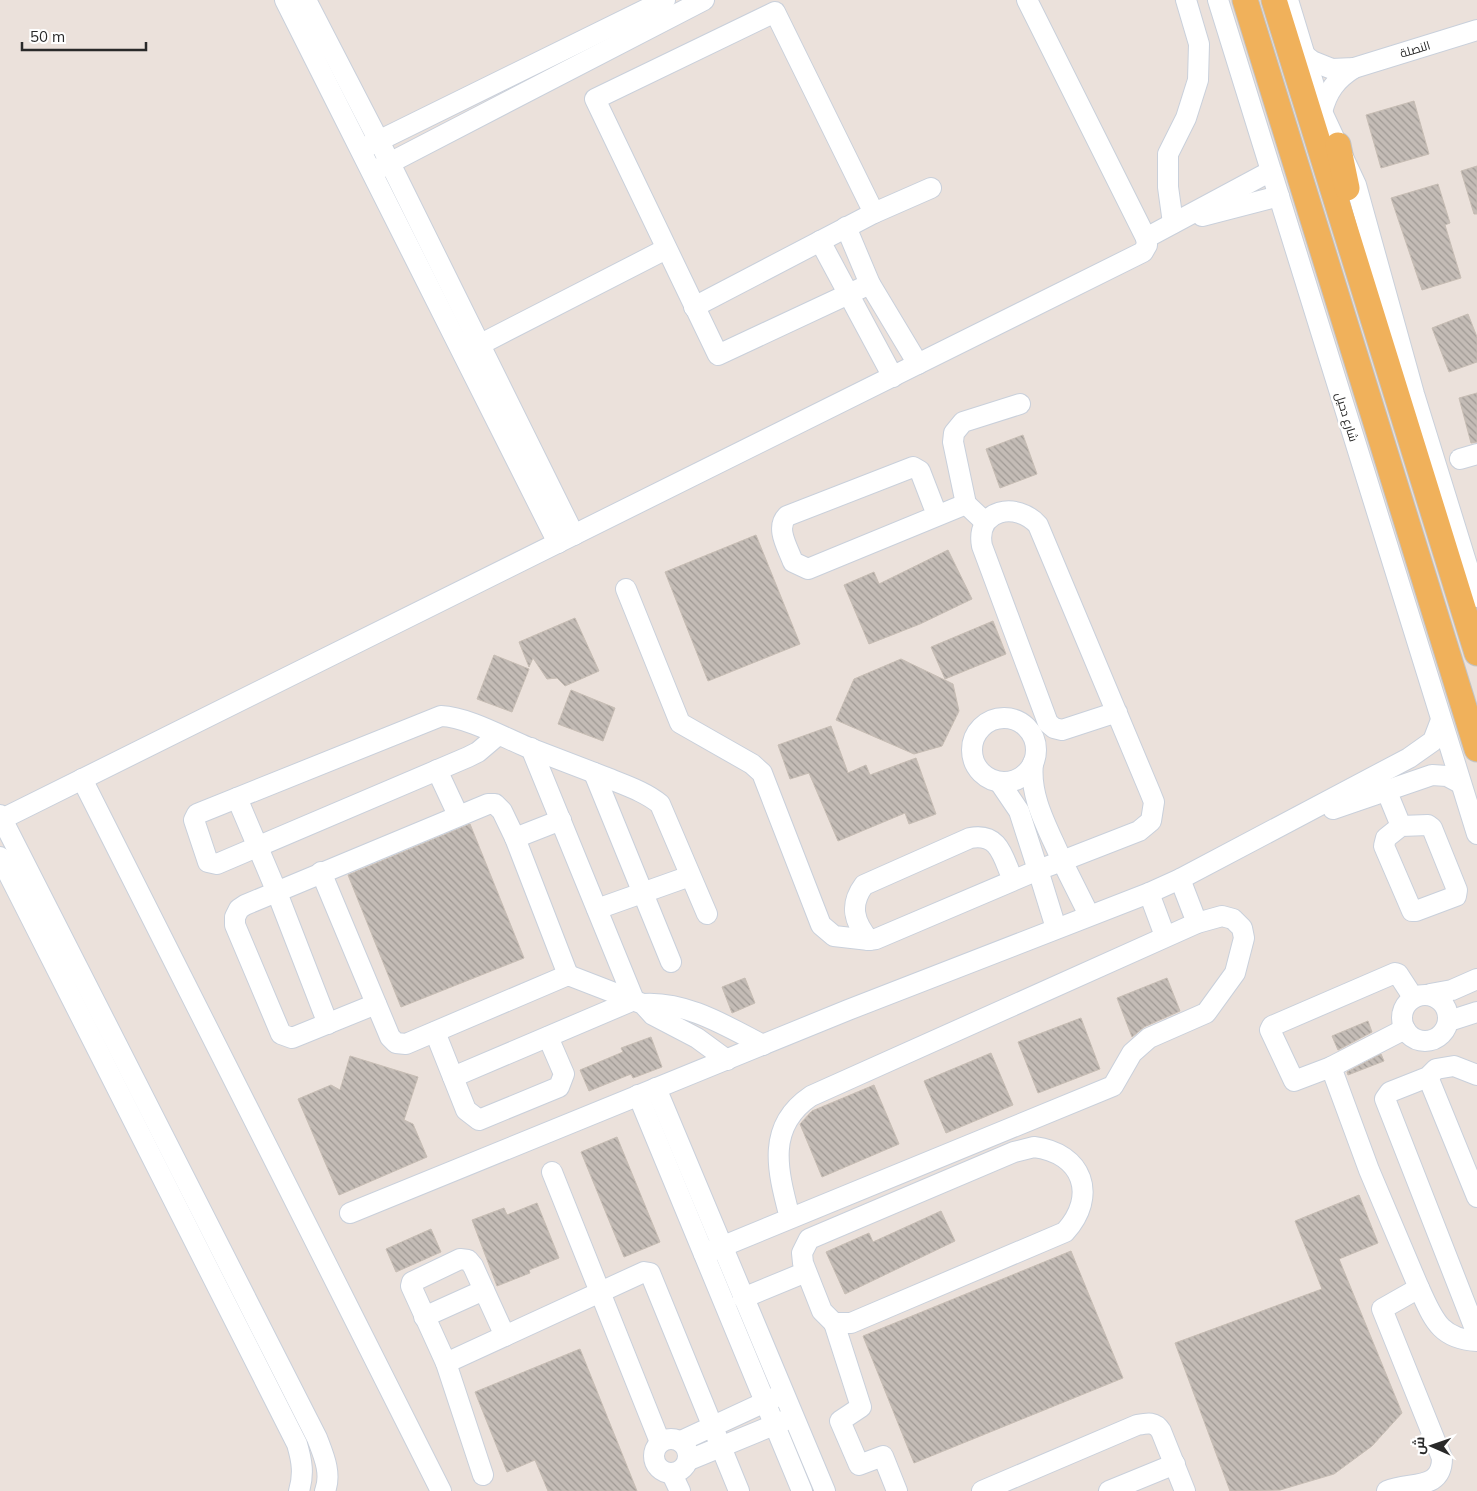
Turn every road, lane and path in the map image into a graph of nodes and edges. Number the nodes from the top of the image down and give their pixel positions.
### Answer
1 (285, 0) edge
2 (306, 0) edge
3 (664, 0) edge
4 (704, 0) edge
5 (1027, 0) edge
6 (1186, 0) edge
7 (1218, 0) edge
8 (1244, 0) edge
9 (1274, 0) edge
10 (1288, 0) edge
11 (1477, 30) edge
12 (1303, 54) junction
13 (1354, 68) junction
14 (1322, 112) junction
15 (379, 141) junction
16 (1338, 145) junction
17 (360, 150) junction
18 (390, 163) junction
19 (1271, 171) junction
20 (372, 172) junction
21 (931, 188) dead end
22 (1246, 195) junction
23 (1279, 196) junction
24 (874, 212) junction
25 (1173, 224) junction
26 (846, 227) junction
27 (1146, 238) junction
28 (820, 241) junction
29 (666, 249) junction
30 (870, 284) junction
31 (850, 294) junction
32 (694, 307) junction
33 (1378, 337) junction
34 (480, 345) junction
35 (918, 364) junction
36 (893, 376) junction
37 (1020, 404) dead end
38 (966, 504) junction
39 (937, 515) junction
40 (984, 521) junction
41 (566, 539) junction
42 (626, 589) dead end
43 (1477, 597) edge
44 (1477, 653) edge
45 (1040, 704) junction
46 (1118, 712) junction
47 (1441, 720) junction
48 (1026, 726) junction
49 (498, 735) junction
50 (531, 748) junction
51 (1477, 749) edge
52 (1033, 763) junction
53 (437, 770) junction
54 (594, 773) junction
55 (82, 780) junction
56 (1000, 782) junction
57 (1460, 783) junction
58 (1387, 792) junction
59 (237, 798) junction
60 (458, 815) junction
61 (1, 818) edge
62 (561, 820) junction
63 (1279, 826) junction
64 (1401, 826) dead end
65 (1477, 834) edge
66 (515, 838) junction
67 (258, 846) junction
68 (0, 857) edge
69 (1062, 861) junction
70 (1038, 870) junction
71 (321, 872) junction
72 (690, 876) junction
73 (1180, 879) junction
74 (1013, 880) junction
75 (276, 890) junction
76 (643, 892) junction
77 (1149, 893) junction
78 (597, 909) junction
79 (706, 914) dead end
80 (1089, 915) junction
81 (1196, 923) junction
82 (1056, 928) junction
83 (1165, 936) junction
84 (869, 940) junction
85 (671, 962) dead end
86 (568, 975) junction
87 (1477, 979) edge
88 (1422, 996) junction
89 (638, 1002) junction
90 (376, 1004) junction
91 (1477, 1012) edge
92 (1449, 1021) junction
93 (328, 1024) junction
94 (1404, 1029) junction
95 (435, 1032) junction
96 (548, 1037) junction
97 (1429, 1041) junction
98 (763, 1046) junction
99 (727, 1060) junction
100 (1331, 1067) junction
101 (1432, 1073) junction
102 (1477, 1074) edge
103 (453, 1077) junction
104 (647, 1092) junction
105 (552, 1172) dead end
106 (1477, 1197) edge
107 (350, 1213) dead end
108 (790, 1218) junction
109 (713, 1251) junction
110 (806, 1272) junction
111 (1419, 1288) junction
112 (484, 1290) junction
113 (600, 1292) junction
114 (743, 1298) junction
115 (424, 1317) junction
116 (834, 1323) junction
117 (1477, 1334) edge
118 (505, 1336) junction
119 (1477, 1341) edge
120 (446, 1362) junction
121 (774, 1398) junction
122 (784, 1421) junction
123 (712, 1426) junction
124 (681, 1441) junction
125 (660, 1442) junction
126 (720, 1447) junction
127 (688, 1460) junction
128 (1175, 1464) junction
129 (483, 1475) dead end
130 (676, 1482) edge
131 (299, 1491) edge
132 (325, 1491) edge
133 (441, 1491) edge
134 (739, 1491) edge
135 (802, 1491) edge
136 (825, 1491) edge
137 (897, 1491) edge
138 (982, 1491) edge
139 (1110, 1491) edge
140 (1185, 1491) edge
141 (1387, 1491) edge

1 - 17 street
2 - 15 street
3 - 15 street
4 - 18 street
5 - 27 street
6 - 25 street
7 - 19 street, شارع دحيل
8 - 51 main road
9 - 33 main road
10 - 12 street
11 - 13 street, النصلة
12 - 13 street, النصلة
12 - 14 street
13 - 14 street, النصلة
14 - 16 street
15 - 17 street
15 - 18 street
16 - 33 main road
16 - 43 street
17 - 20 street
18 - 20 street
18 - 34 street
19 - 22 street
19 - 23 street, شارع دحيل
20 - 41 street
21 - 24 street
22 - 23 street
22 - 25 street
23 - 47 street, شارع دحيل
24 - 26 street
24 - 29 street
25 - 27 street
26 - 28 street
26 - 30 street
27 - 35 street
28 - 31 street
28 - 32 street
29 - 32 street
29 - 34 street
30 - 31 street
30 - 35 street
31 - 32 street
31 - 36 street
33 - 44 main road
34 - 41 street
35 - 36 street
36 - 41 street
37 - 38 street
38 - 39 street
38 - 40 street
39 - 39 street
40 - 45 street
40 - 46 street
41 - 55 street
42 - 84 street
45 - 46 street
45 - 48 street
46 - 69 street
47 - 57 street, شارع دحيل
47 - 63 street
48 - 52 street
48 - 56 street
49 - 50 street
49 - 53 street
49 - 59 street
50 - 54 street
50 - 62 street
52 - 56 street
52 - 69 street
53 - 60 street
53 - 67 street
54 - 72 street
54 - 76 street
55 - 61 street
55 - 133 street
56 - 70 street
57 - 58 street
57 - 65 street, شارع دحيل
58 - 63 street
58 - 64 street
59 - 67 street
59 - 67 street
60 - 66 street
60 - 71 street
61 - 132 street
62 - 66 street
62 - 78 street
63 - 73 street
66 - 86 street
67 - 75 street
68 - 131 street
69 - 70 street
69 - 80 street
70 - 74 street
70 - 82 street
71 - 75 street
71 - 90 street
72 - 76 street
72 - 79 street
73 - 77 street
73 - 81 street
74 - 84 street
74 - 84 street
75 - 93 street
75 - 93 street
76 - 78 street
76 - 85 street
77 - 80 street
77 - 83 street
78 - 89 street
80 - 82 street
81 - 83 street
81 - 108 street
82 - 98 street
83 - 108 street
86 - 89 street
86 - 95 street
87 - 88 street
88 - 92 street
88 - 94 street
88 - 100 street
89 - 96 street
89 - 98 street
89 - 99 street
90 - 93 street
90 - 95 street
91 - 92 street
92 - 97 street
94 - 97 street
94 - 100 street
95 - 103 street
96 - 103 street
96 - 103 street
97 - 101 street
98 - 99 street
99 - 104 street
100 - 111 street
101 - 102 street
101 - 106 street
101 - 117 street
104 - 107 street
104 - 109 street
105 - 113 street
108 - 109 street
109 - 114 street
109 - 121 street
110 - 114 street
110 - 116 street
110 - 116 street
111 - 119 street
111 - 141 street
112 - 115 street
112 - 115 street
112 - 118 street
113 - 118 street
113 - 123 street
113 - 125 street
114 - 121 street
115 - 120 street
116 - 137 street
118 - 120 street
120 - 129 street
121 - 122 street
121 - 123 street
122 - 126 street
122 - 135 street
122 - 136 street
123 - 124 street
123 - 126 street
124 - 125 street
124 - 127 street
125 - 130 street
126 - 127 street
126 - 134 street
127 - 130 street
128 - 138 street
128 - 139 street
128 - 140 street

